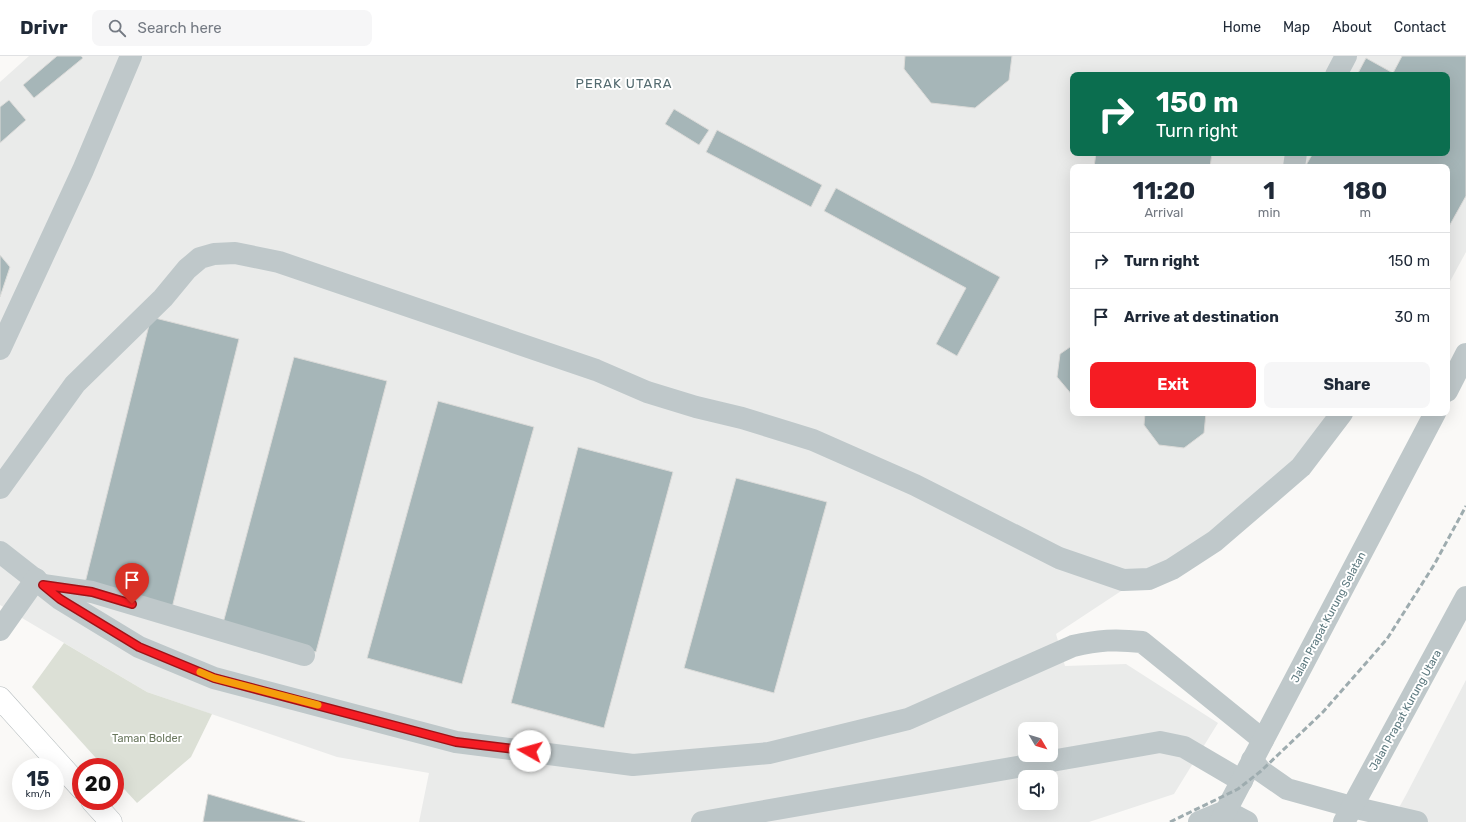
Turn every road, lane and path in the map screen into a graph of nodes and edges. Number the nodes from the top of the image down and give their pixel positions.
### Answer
1 (131, 56) edge
2 (1346, 56) edge
3 (1338, 72) edge
4 (0, 349) edge
5 (1466, 354) edge
6 (1450, 385) edge
7 (1340, 416) edge
8 (1433, 416) edge
9 (0, 488) edge
10 (0, 552) edge
11 (39, 582) junction
12 (1466, 597) edge
13 (0, 630) edge
14 (304, 655) dead end
15 (0, 698) edge
16 (1263, 740) junction
17 (1252, 760) junction
18 (72, 778) edge
19 (1242, 781) junction
20 (100, 810) edge
21 (1348, 815) edge
22 (1223, 817) edge
23 (111, 822) edge
24 (702, 822) edge
25 (1199, 822) edge
26 (1247, 822) edge
27 (1417, 822) edge

1 - 4 street
2 - 3 street
5 - 6 street
7 - 9 street
8 - 16 street, Jalan Prapat Kurung Selatan
10 - 11 street
11 - 13 street
11 - 14 street
11 - 16 street
12 - 21 street, Jalan Prapat Kurung Utara
15 - 18 highway
16 - 17 street, Jalan Prapat Kurung Selatan
17 - 19 street, Jalan Prapat Kurung Selatan
17 - 21 street
19 - 22 street, Jalan Prapat Kurung Selatan
19 - 24 street
20 - 23 highway
21 - 27 street
22 - 25 street
22 - 26 street

